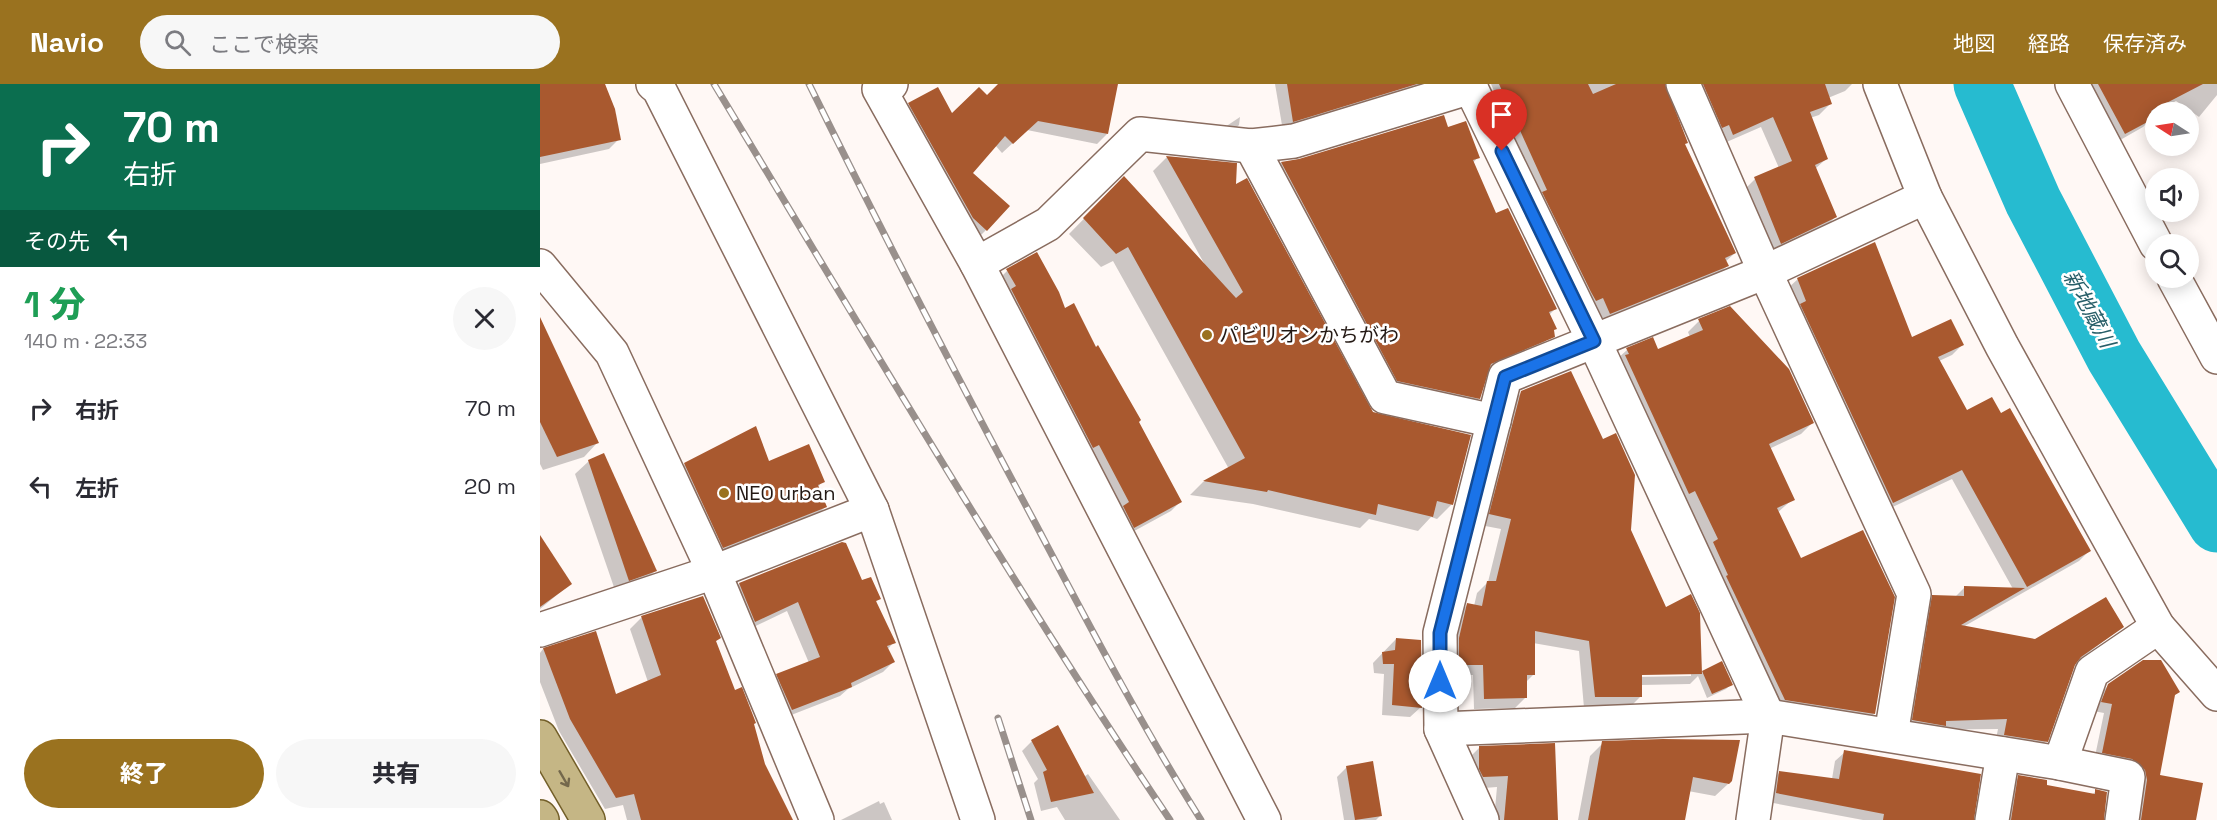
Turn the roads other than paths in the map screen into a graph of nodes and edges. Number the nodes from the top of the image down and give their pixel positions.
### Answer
1 (653, 84) edge
2 (1683, 84) edge
3 (1880, 84) edge
4 (2072, 84) edge
5 (882, 86) edge
6 (1470, 86) edge
7 (1251, 146) junction
8 (1925, 197) junction
9 (2151, 234) edge
10 (977, 264) junction
11 (540, 266) edge
12 (1765, 272) junction
13 (2180, 288) edge
14 (1594, 341) junction
15 (2214, 341) edge
16 (1494, 421) junction
17 (872, 510) junction
18 (714, 572) junction
19 (2158, 627) junction
20 (540, 630) edge
21 (2217, 694) edge
22 (1768, 716) junction
23 (1441, 729) junction
24 (1892, 735) junction
25 (540, 737) edge
26 (2003, 754) junction
27 (2060, 763) junction
28 (588, 820) edge
29 (817, 820) edge
30 (978, 820) edge
31 (1264, 820) edge
32 (1482, 820) edge
33 (1753, 820) edge
34 (1992, 820) edge
35 (2122, 820) edge

1 - 17 street
2 - 12 street
3 - 8 street
4 - 9 street
5 - 10 street
6 - 7 street
6 - 14 street
7 - 10 street
7 - 16 street
8 - 12 street
8 - 19 street
10 - 31 street
11 - 18 street
12 - 14 street
12 - 24 street
13 - 15 street
14 - 16 street
14 - 22 street
16 - 23 street
17 - 18 street
17 - 30 street
18 - 20 street
18 - 29 street
19 - 21 street
19 - 27 street
22 - 23 street
22 - 24 street
22 - 33 street
23 - 32 street
24 - 26 street
25 -> 28 main road
26 - 27 street
26 - 34 street
27 - 35 street

